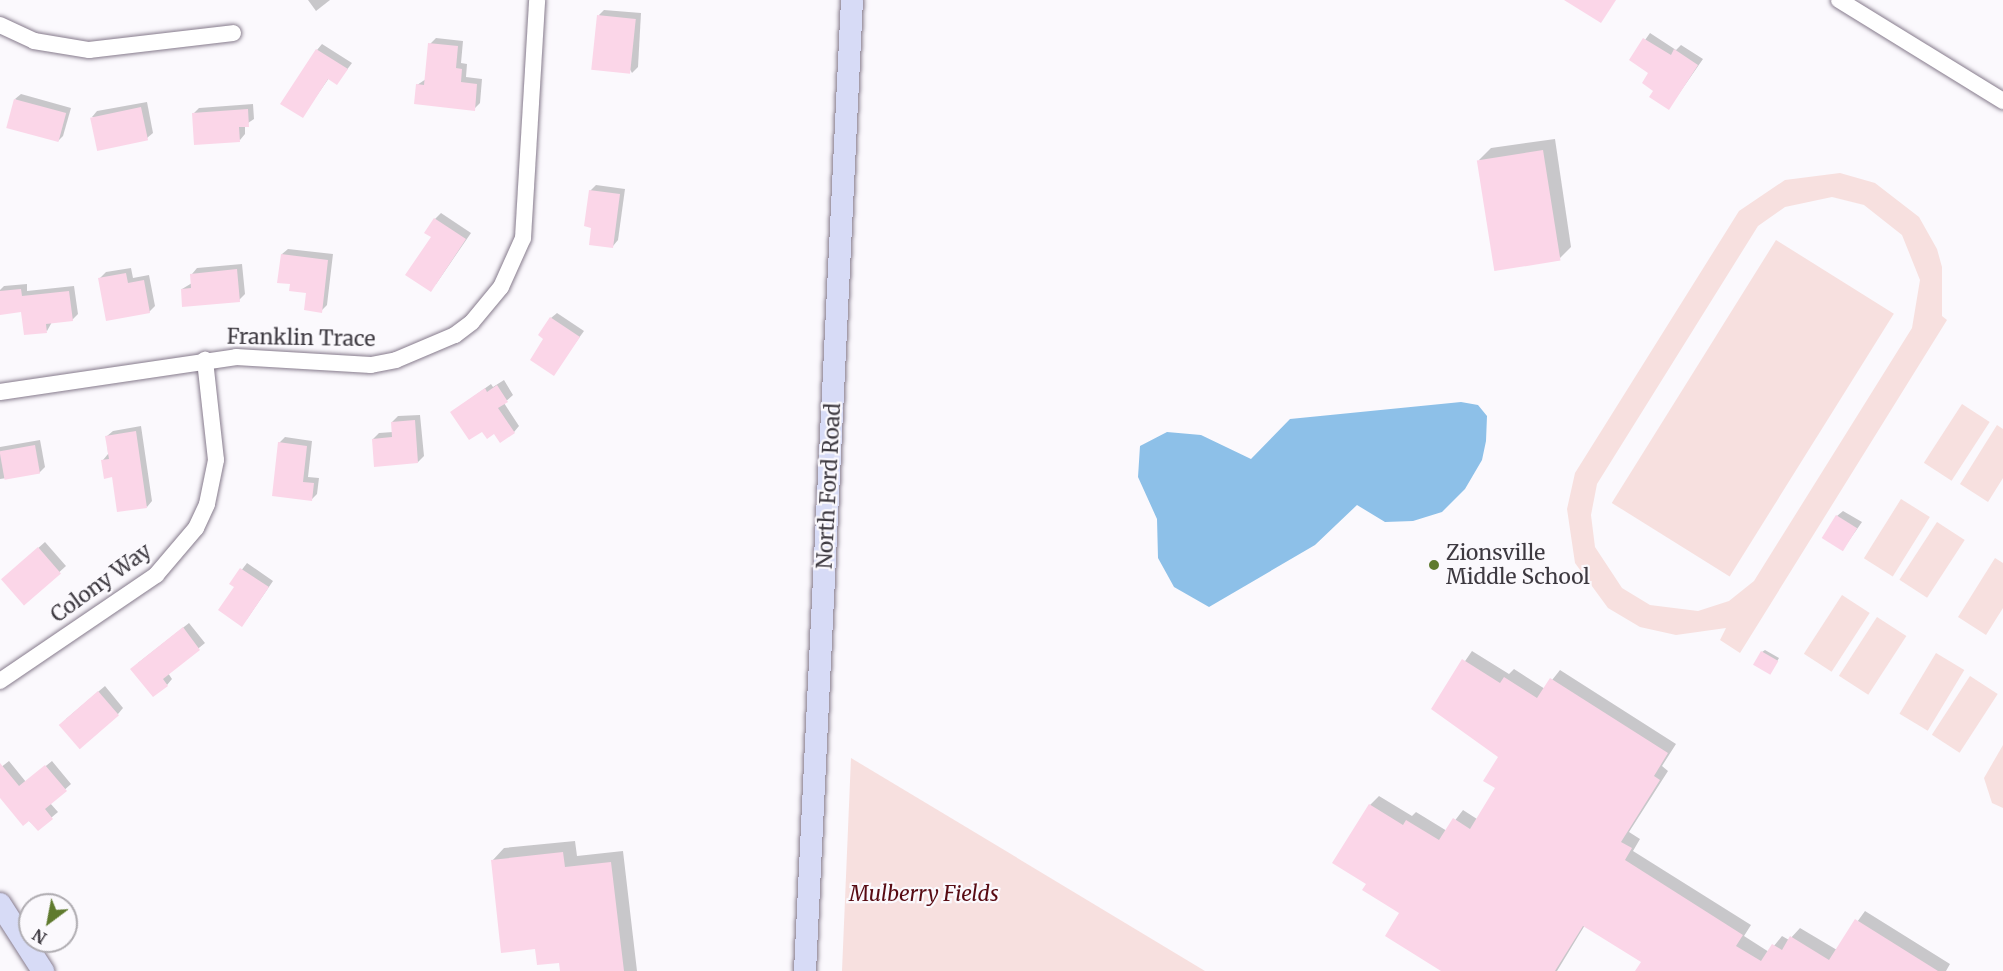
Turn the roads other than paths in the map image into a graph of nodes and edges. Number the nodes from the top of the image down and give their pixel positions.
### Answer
1 (537, 0) edge
2 (852, 0) edge
3 (1839, 0) edge
4 (0, 25) edge
5 (233, 33) dead end
6 (2003, 101) edge
7 (205, 360) junction
8 (0, 392) edge
9 (0, 681) edge
10 (0, 904) edge
11 (43, 971) edge
12 (805, 971) edge

1 - 7 street, Franklin Trace
2 - 12 main road, North Ford Road
3 - 6 street
4 - 5 street
7 - 8 street, Franklin Trace
7 - 9 street, Colony Way
10 - 11 main road

